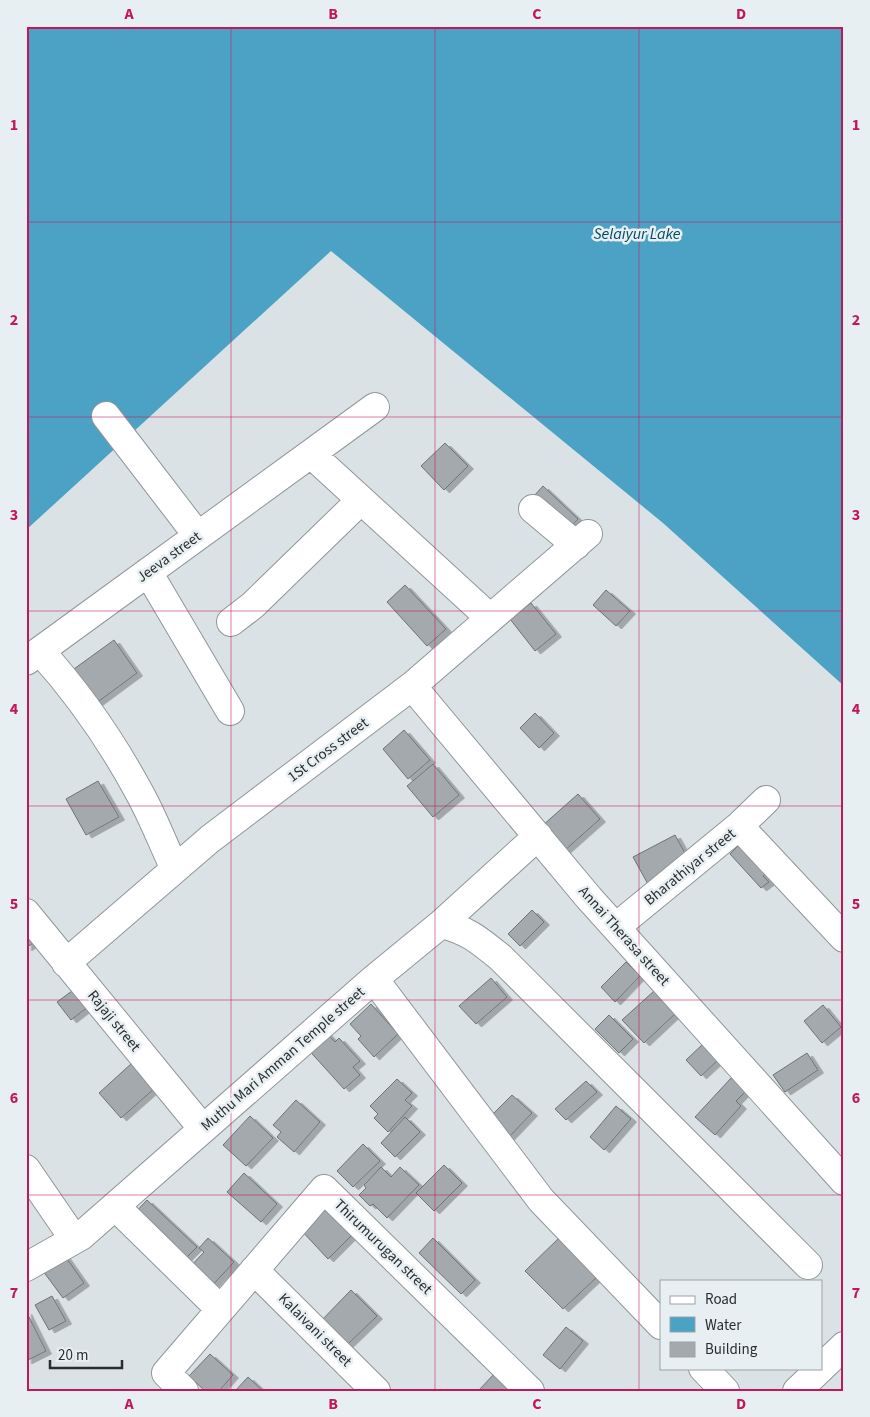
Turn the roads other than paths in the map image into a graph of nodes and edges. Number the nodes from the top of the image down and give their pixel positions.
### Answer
1 (375, 407) dead end
2 (106, 416) dead end
3 (311, 454) junction
4 (361, 500) junction
5 (533, 508) dead end
6 (198, 536) junction
7 (148, 572) junction
8 (489, 617) junction
9 (231, 622) dead end
10 (33, 656) edge
11 (412, 686) junction
12 (230, 710) dead end
13 (766, 800) dead end
14 (739, 826) junction
15 (538, 836) junction
16 (175, 869) junction
17 (26, 913) edge
18 (441, 924) junction
19 (616, 927) junction
20 (844, 938) edge
21 (66, 962) junction
22 (374, 979) junction
23 (203, 1129) junction
24 (26, 1169) edge
25 (844, 1181) edge
26 (114, 1206) junction
27 (74, 1239) junction
28 (808, 1265) dead end
29 (26, 1267) edge
30 (254, 1270) junction
31 (220, 1309) junction
32 (660, 1324) edge
33 (844, 1346) edge
34 (822, 1367) edge
35 (705, 1370) edge
36 (819, 1370) edge
37 (175, 1382) edge
38 (376, 1391) edge
39 (530, 1391) edge
40 (725, 1391) edge
41 (797, 1391) edge

1 - 3 street, Jeeva street
2 - 6 street
3 - 4 street
3 - 6 street, Jeeva street
4 - 8 street
4 - 9 street
5 - 8 street, 1St Cross street
6 - 7 street, Jeeva street
7 - 10 street, Jeeva street
7 - 12 street
8 - 11 street, 1St Cross street
10 - 16 street
11 - 15 street, Annai Therasa street
11 - 16 street, 1St Cross street
13 - 14 street
14 - 19 street, Bharathiyar street
14 - 20 street, Bharathiyar street
15 - 18 street
15 - 19 street, Annai Therasa street
16 - 21 street, 1St Cross street
17 - 21 street, Rajaji street
18 - 22 street
18 - 28 street
19 - 25 street, Annai Therasa street
21 - 23 street, Rajaji street
22 - 23 street, Muthu Mari Amman Temple street
22 - 32 street, Muthu Mari Amman Temple street
23 - 26 street, Muthu Mari Amman Temple street
24 - 27 street
26 - 27 street, Muthu Mari Amman Temple street
26 - 31 street
27 - 29 street, Muthu Mari Amman Temple street
30 - 31 street, Thirumurugan street
30 - 38 street, Kalaivani street
30 - 39 street, Thirumurugan street
31 - 37 street, Thirumurugan street
33 - 34 street
35 - 40 street
36 - 41 street

